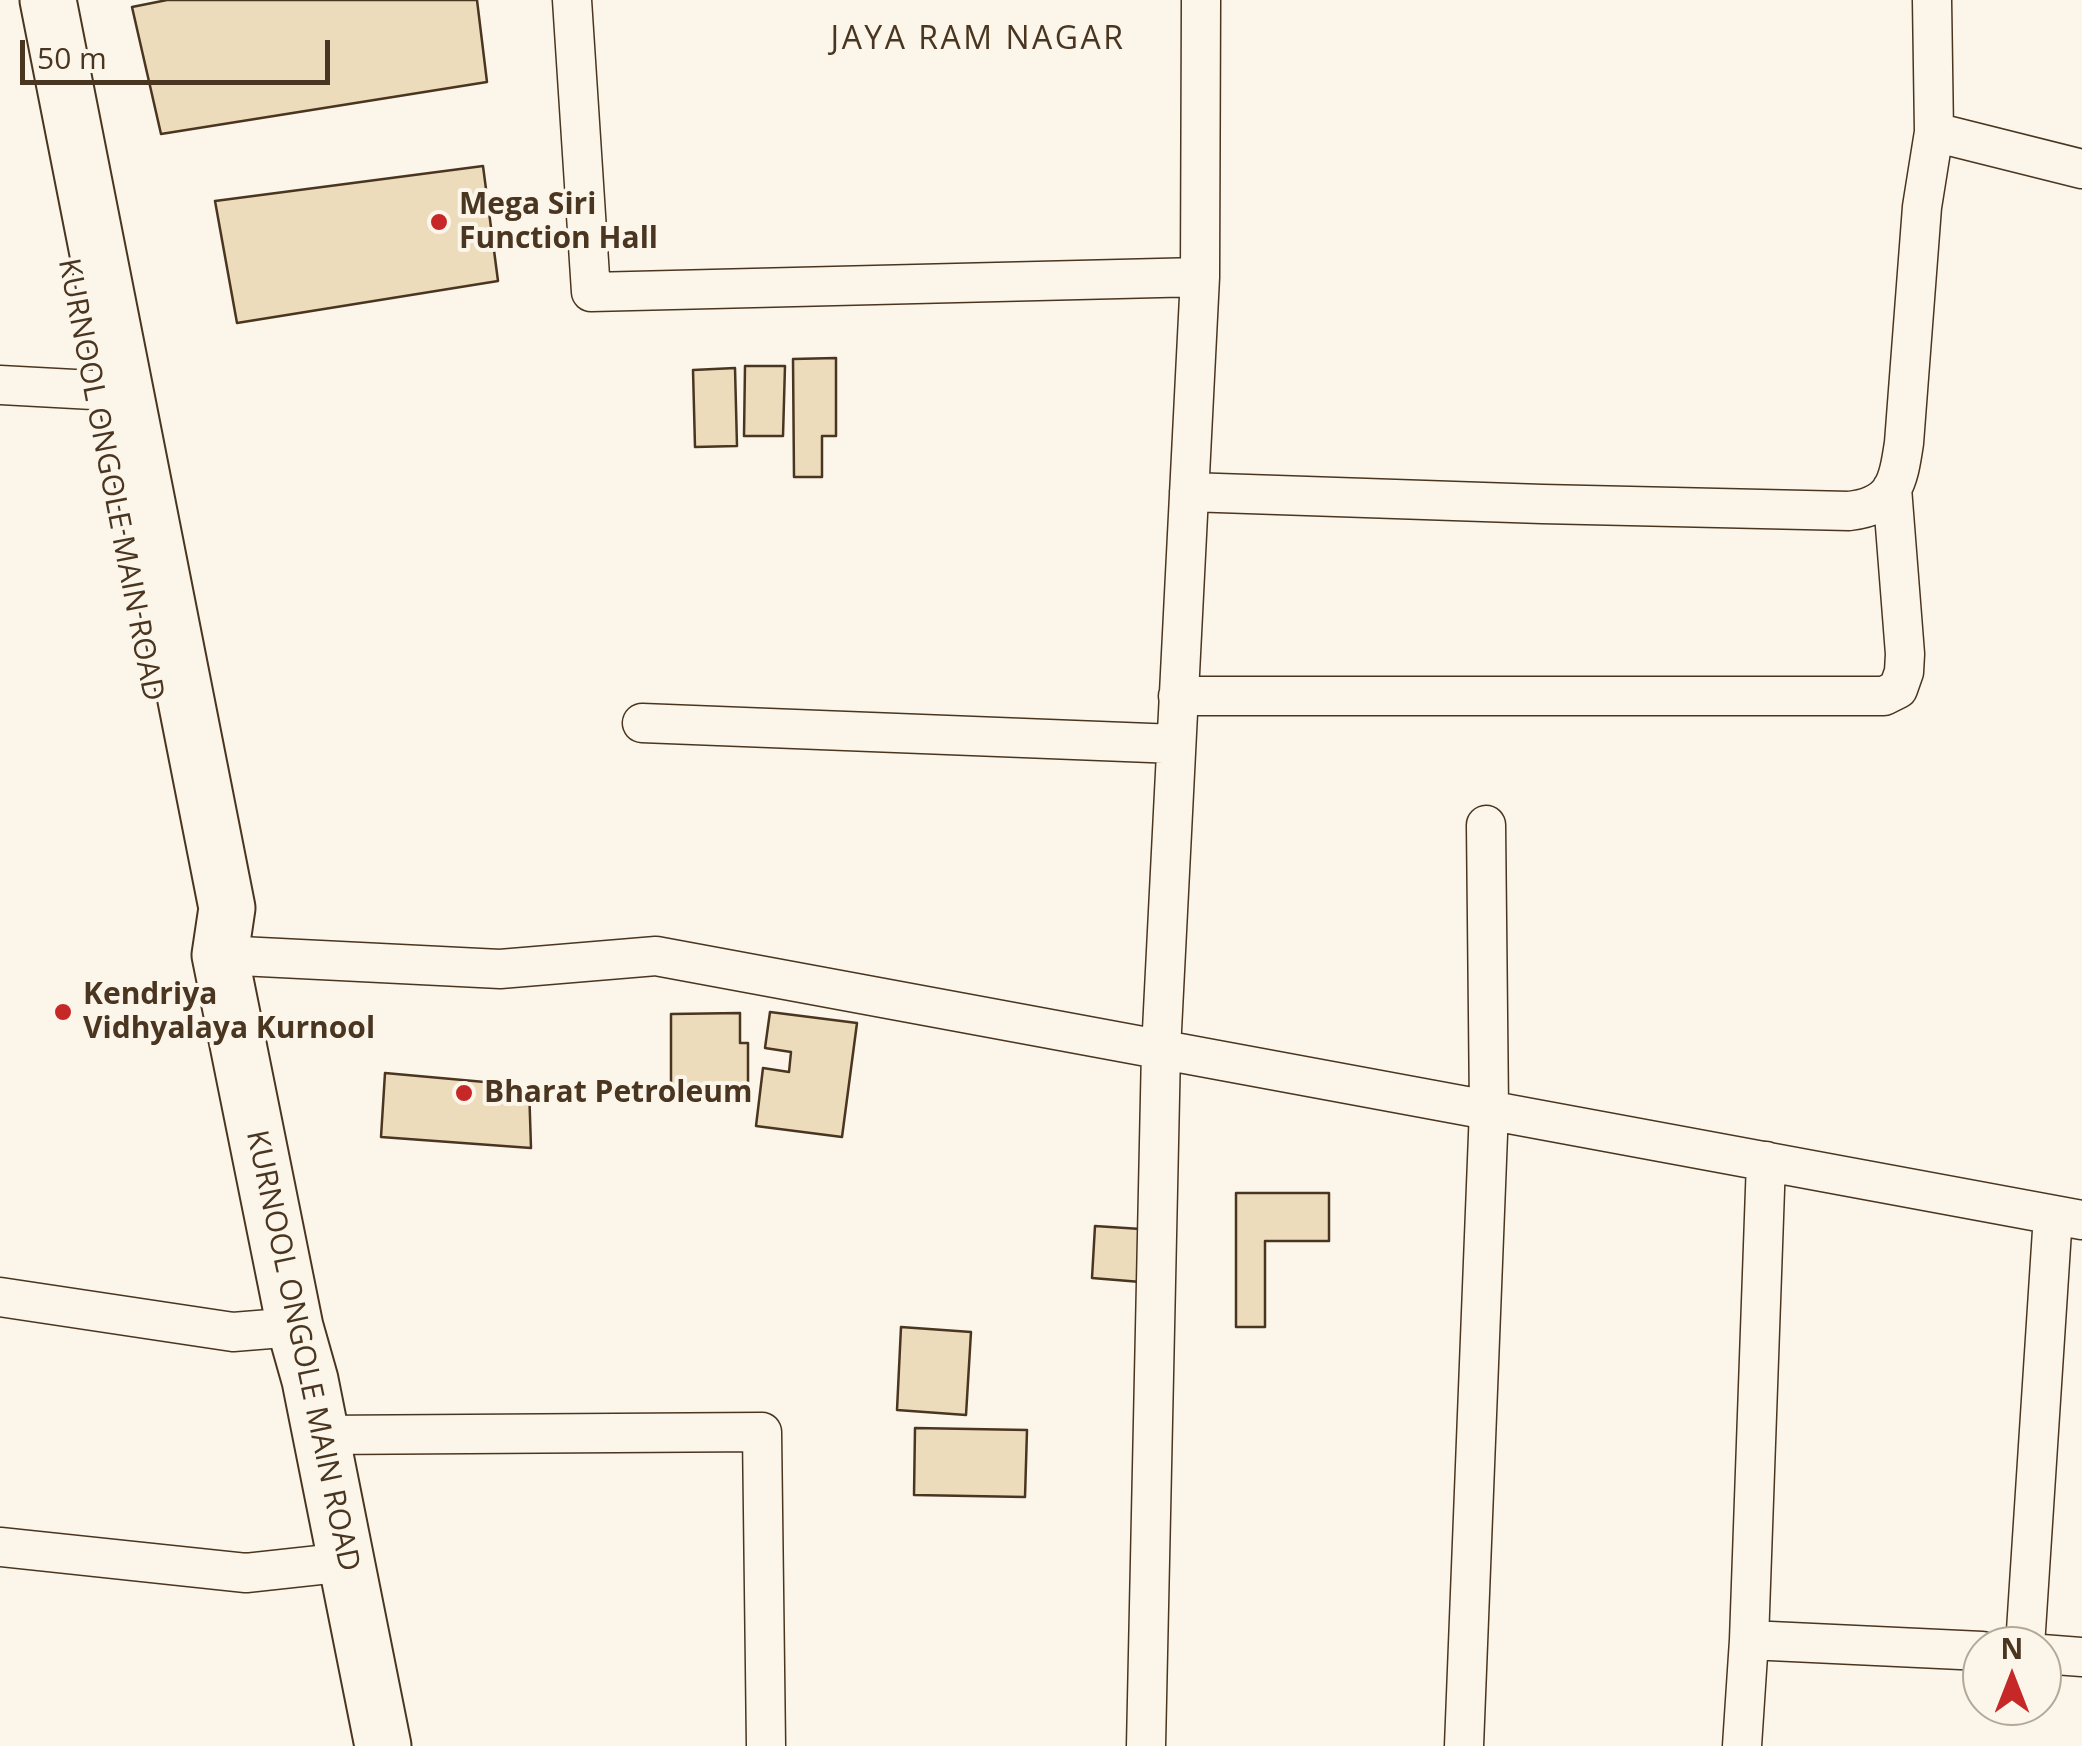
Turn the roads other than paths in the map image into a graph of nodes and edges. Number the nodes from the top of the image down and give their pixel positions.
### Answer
1 (10, 0) edge
2 (48, 0) edge
3 (572, 0) edge
4 (1201, 0) edge
5 (1932, 0) edge
6 (1934, 132) junction
7 (2082, 169) edge
8 (1200, 277) junction
9 (0, 385) edge
10 (93, 390) junction
11 (1892, 488) junction
12 (1189, 492) junction
13 (1178, 696) junction
14 (642, 723) dead end
15 (1176, 744) junction
16 (1486, 825) dead end
17 (220, 955) junction
18 (1161, 1050) junction
19 (1489, 1109) junction
20 (1766, 1161) junction
21 (2068, 1217) edge
22 (0, 1297) edge
23 (296, 1327) junction
24 (321, 1435) junction
25 (0, 1547) edge
26 (346, 1562) junction
27 (2027, 1626) edge
28 (1749, 1640) junction
29 (1962, 1650) edge
30 (383, 1746) edge
31 (766, 1746) edge
32 (1146, 1746) edge
33 (1464, 1746) edge
34 (1742, 1746) edge

1 - 10 main road, KURNOOL ONGOLE MAIN ROAD
2 - 17 main road, KURNOOL ONGOLE MAIN ROAD
3 - 8 street
4 - 8 street
5 - 6 street
6 - 7 street
6 - 11 street
8 - 12 street
9 - 10 street
10 - 17 main road, KURNOOL ONGOLE MAIN ROAD
11 - 12 street
11 - 13 street
12 - 13 street
13 - 15 street
14 - 15 street
15 - 18 street
16 - 19 street
17 - 18 street
17 - 23 main road, KURNOOL ONGOLE MAIN ROAD
18 - 19 street
18 - 32 street
19 - 20 street
19 - 33 street
20 - 21 street
20 - 28 street
21 - 27 street
22 - 23 street
23 - 24 main road, KURNOOL ONGOLE MAIN ROAD
24 - 26 main road, KURNOOL ONGOLE MAIN ROAD
24 - 31 street
25 - 26 street
26 - 30 main road, KURNOOL ONGOLE MAIN ROAD
28 - 29 street
28 - 34 street

